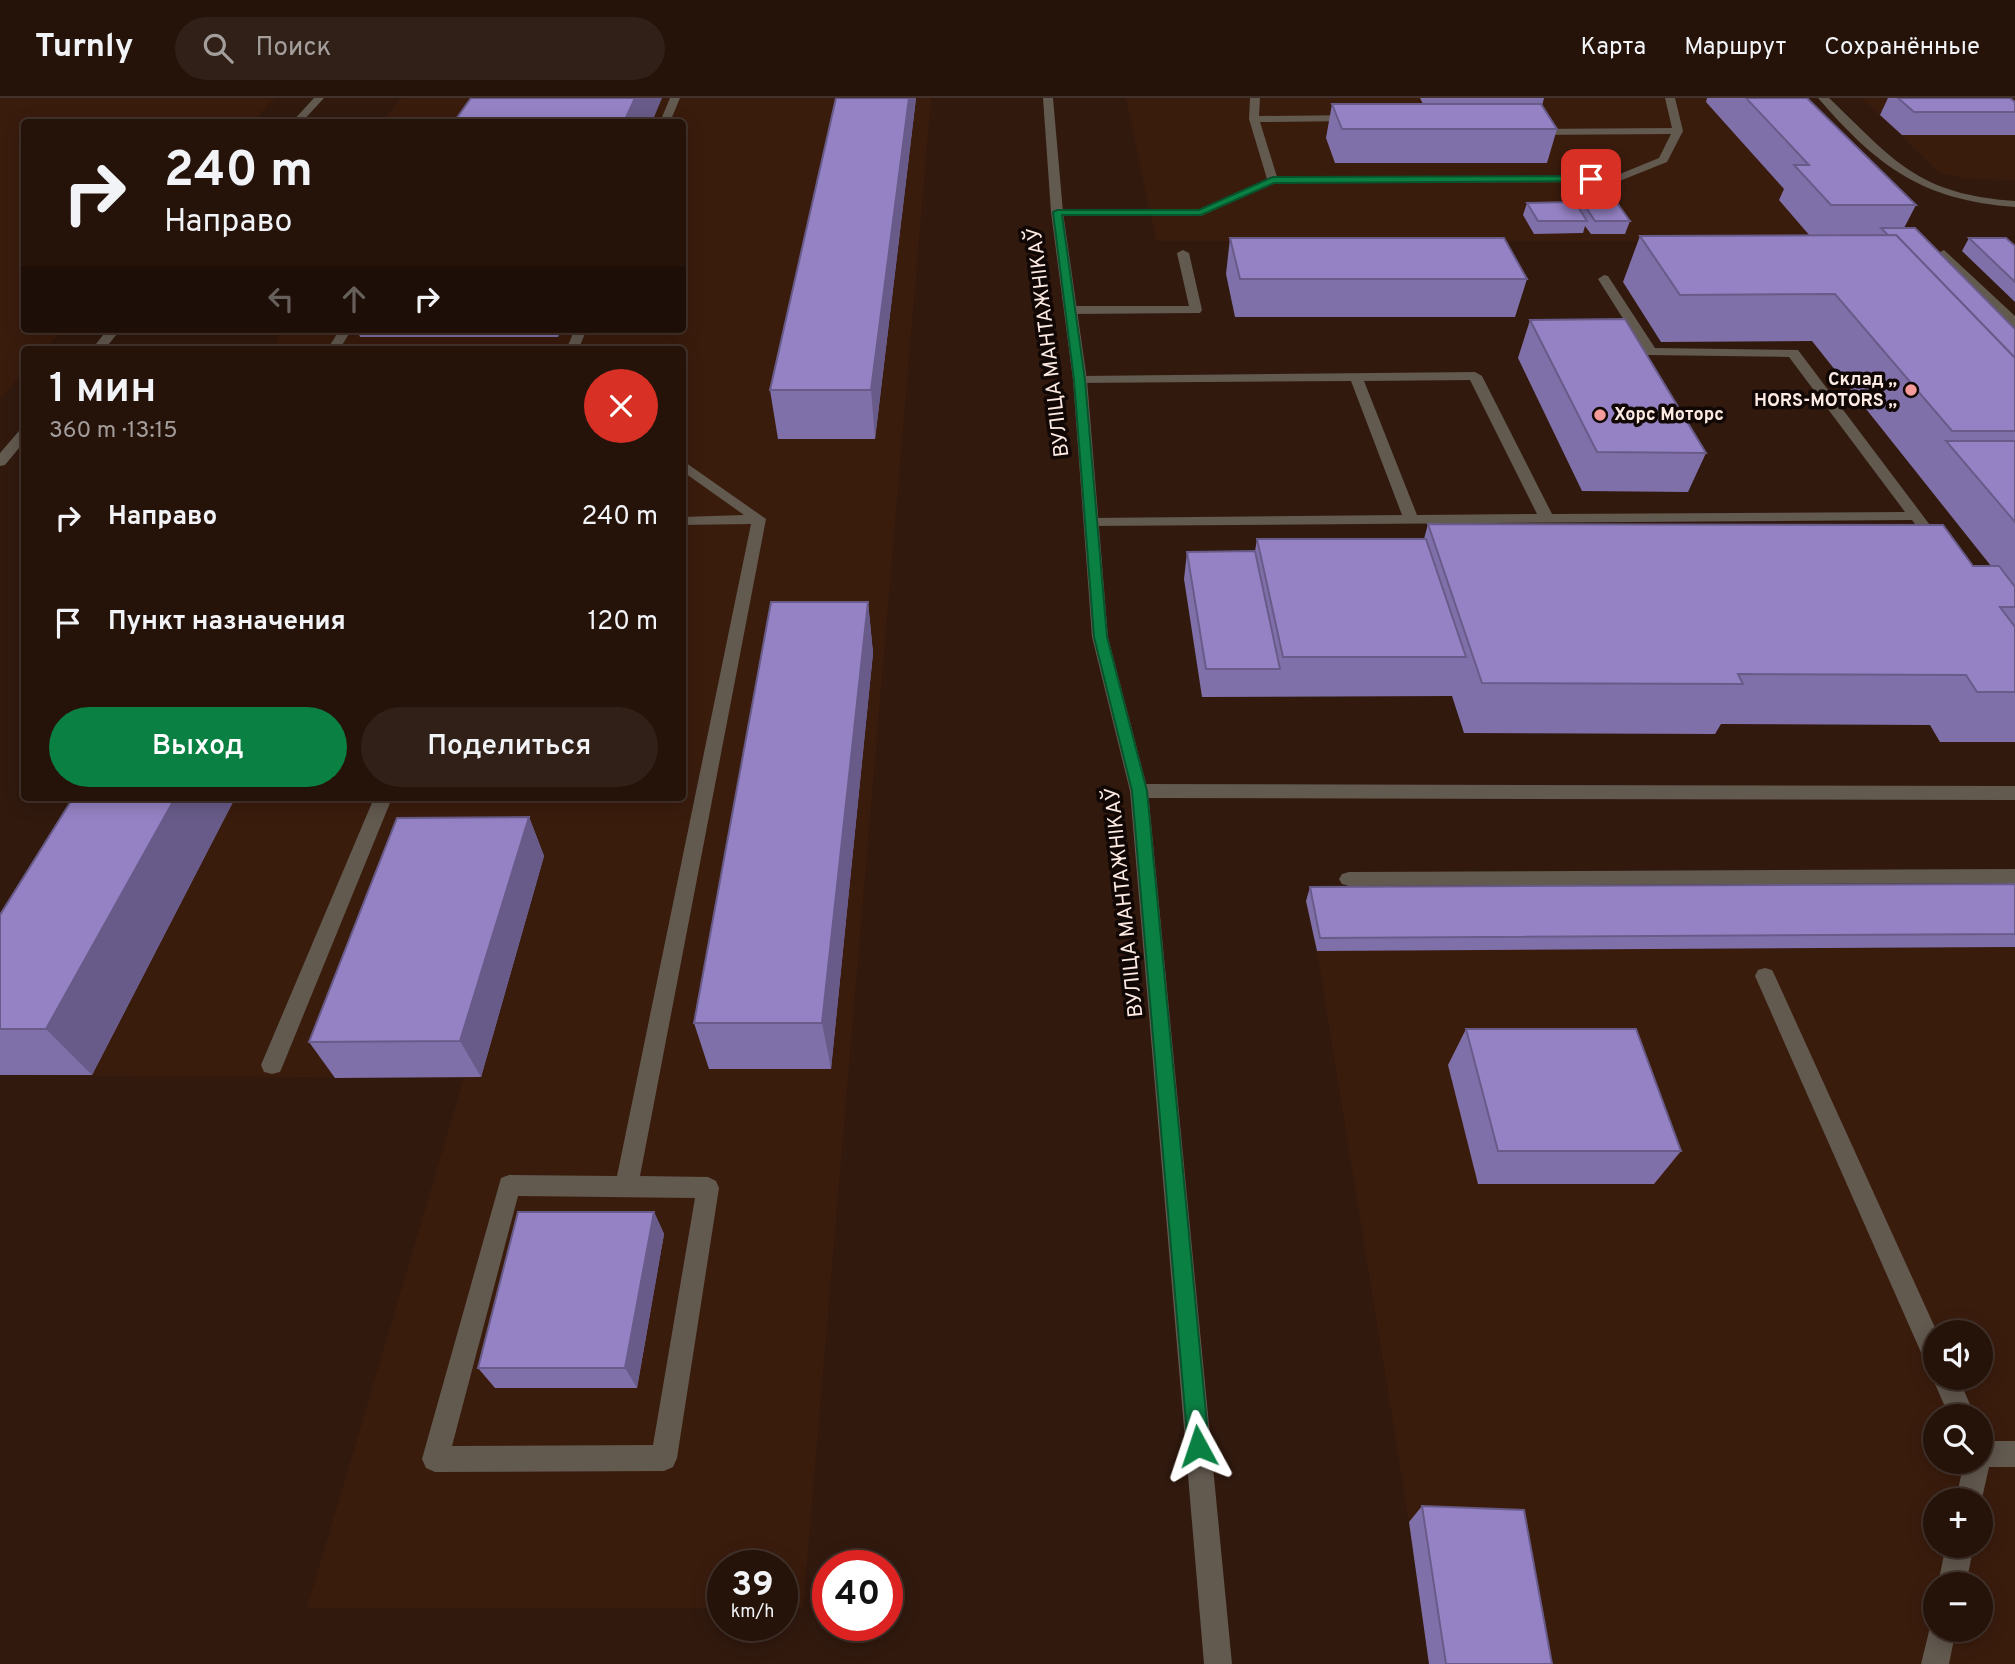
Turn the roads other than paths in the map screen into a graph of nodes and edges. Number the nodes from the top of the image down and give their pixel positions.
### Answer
1 (320, 98) edge
2 (675, 98) edge
3 (1048, 98) edge
4 (1255, 98) edge
5 (1670, 98) edge
6 (1823, 98) edge
7 (1369, 118) edge
8 (300, 119) edge
9 (666, 119) edge
10 (1254, 119) junction
11 (1678, 131) junction
12 (1512, 132) edge
13 (1273, 180) junction
14 (2015, 204) edge
15 (1057, 212) junction
16 (1182, 253) dead end
17 (1944, 253) edge
18 (1604, 279) dead end
19 (1071, 310) junction
20 (2015, 323) edge
21 (1356, 377) junction
22 (1080, 380) junction
23 (21, 438) edge
24 (0, 463) edge
25 (686, 467) edge
26 (1916, 516) junction
27 (759, 519) junction
28 (1547, 519) junction
29 (1411, 520) junction
30 (686, 521) edge
31 (1091, 522) junction
32 (1949, 561) edge
33 (1139, 791) junction
34 (2015, 793) edge
35 (382, 801) edge
36 (2015, 876) edge
37 (1349, 879) dead end
38 (1765, 976) dead end
39 (272, 1065) dead end
40 (626, 1185) junction
41 (1923, 1328) edge
42 (1993, 1454) edge
43 (2015, 1454) edge
44 (1939, 1642) edge
45 (1218, 1664) edge
46 (1935, 1664) edge

1 - 8 street
2 - 9 street
3 - 15 street, ВУЛІЦА МАНТАЖНІКАЎ
4 - 10 street
5 - 11 street
6 - 14 street
7 - 10 street
10 - 13 street
11 - 12 street
11 - 13 street
13 - 15 street
15 - 19 street, ВУЛІЦА МАНТАЖНІКАЎ
16 - 19 street
17 - 20 street
18 - 26 street
19 - 22 street, ВУЛІЦА МАНТАЖНІКАЎ
21 - 22 street
21 - 28 street
21 - 29 street
22 - 31 street, ВУЛІЦА МАНТАЖНІКАЎ
23 - 24 street
25 - 27 street
26 - 28 street
26 - 32 street
27 - 30 street
27 - 40 street
28 - 29 street
29 - 31 street
31 - 33 street, ВУЛІЦА МАНТАЖНІКАЎ
33 - 34 street
33 - 45 street, ВУЛІЦА МАНТАЖНІКАЎ
35 - 39 street
36 - 37 street
38 - 41 street
40 - 40 street
42 - 43 street
44 - 46 street

